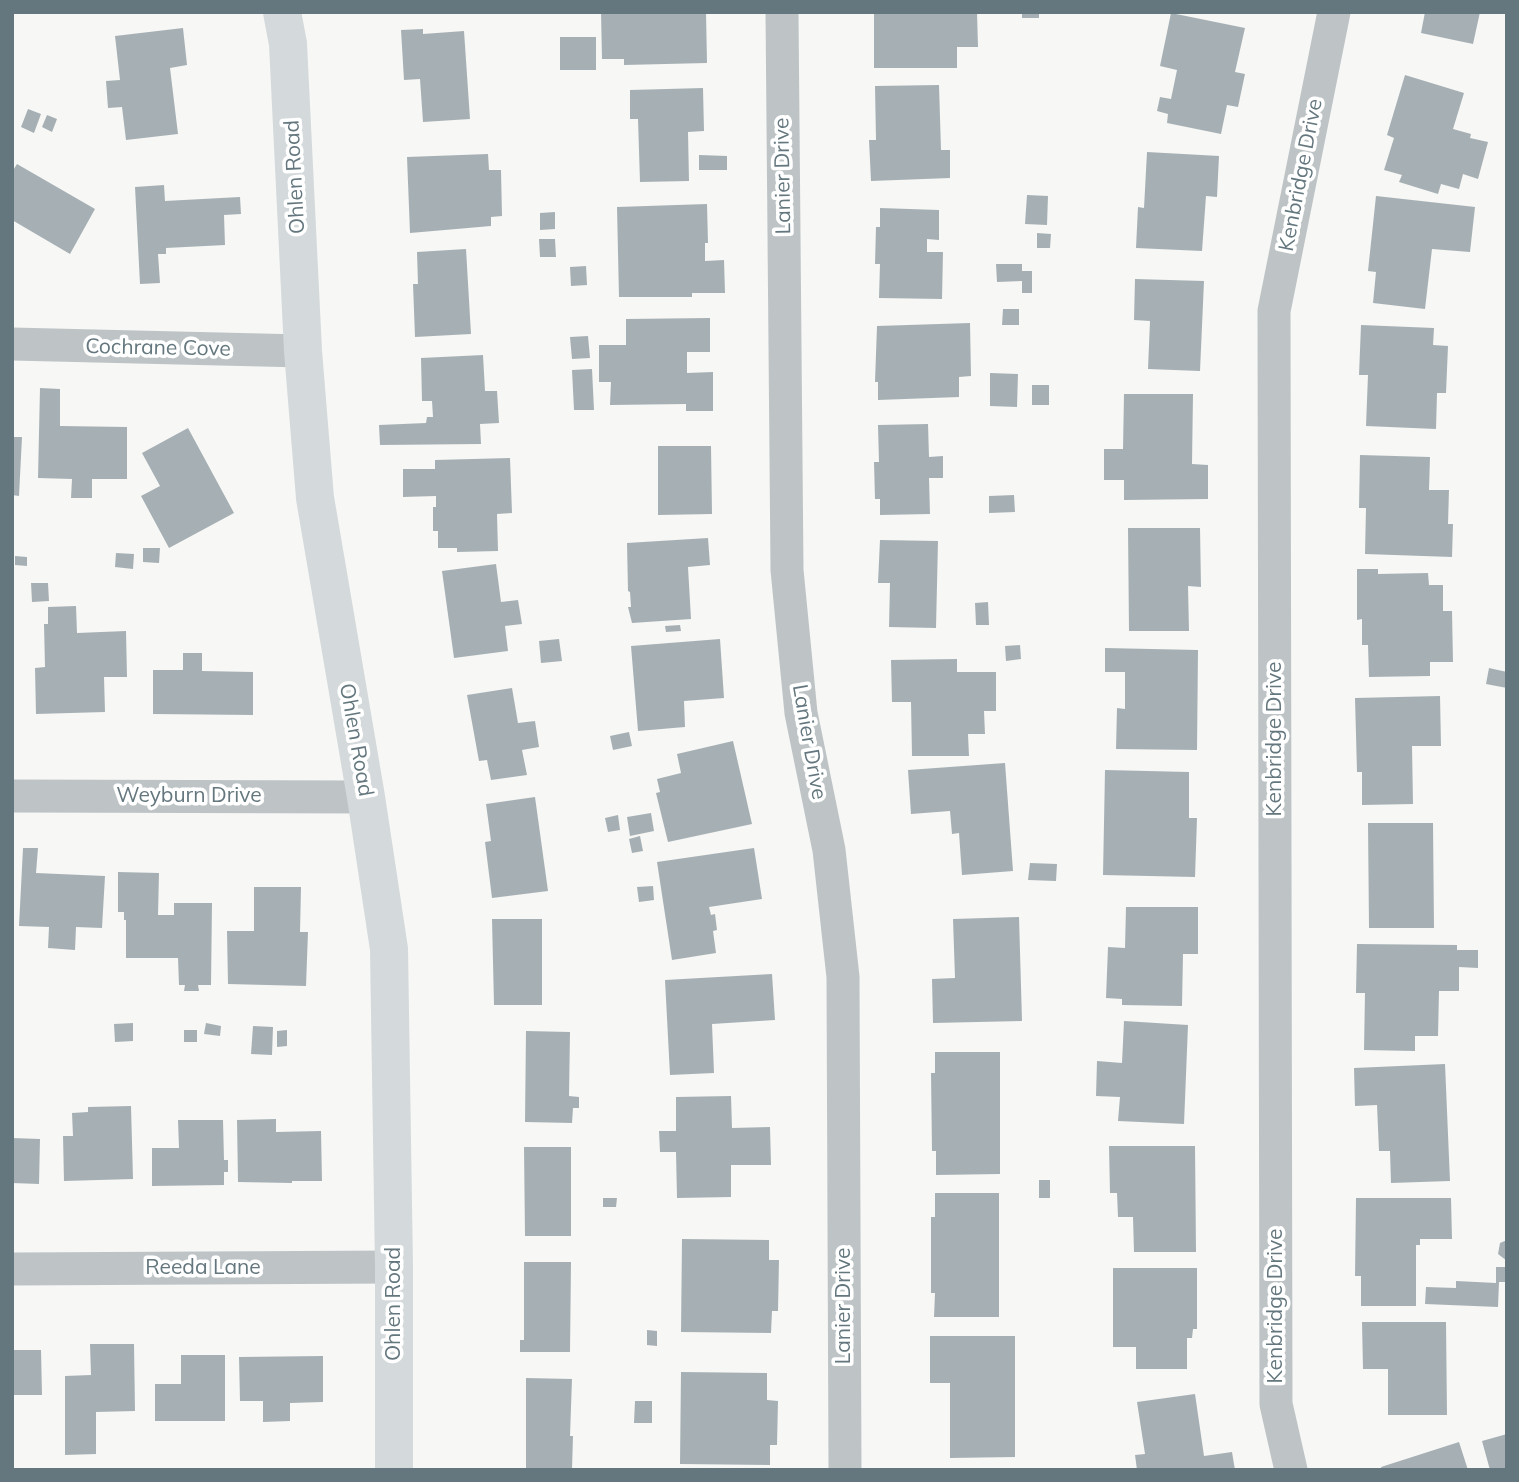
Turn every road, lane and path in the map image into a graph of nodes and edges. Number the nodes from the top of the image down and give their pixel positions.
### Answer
1 (282, 12) edge
2 (782, 12) edge
3 (1334, 12) edge
4 (12, 344) edge
5 (303, 351) junction
6 (12, 796) edge
7 (366, 797) junction
8 (394, 1267) junction
9 (12, 1269) edge
10 (394, 1470) edge
11 (845, 1470) edge
12 (1291, 1470) edge

1 - 5 street, Ohlen Road
2 - 11 street, Lanier Drive
3 - 12 street, Kenbridge Drive
4 - 5 street, Cochrane Cove
5 - 7 street, Ohlen Road
6 - 7 street, Weyburn Drive
7 - 8 street, Ohlen Road
8 - 9 street, Reeda Lane
8 - 10 street, Ohlen Road

